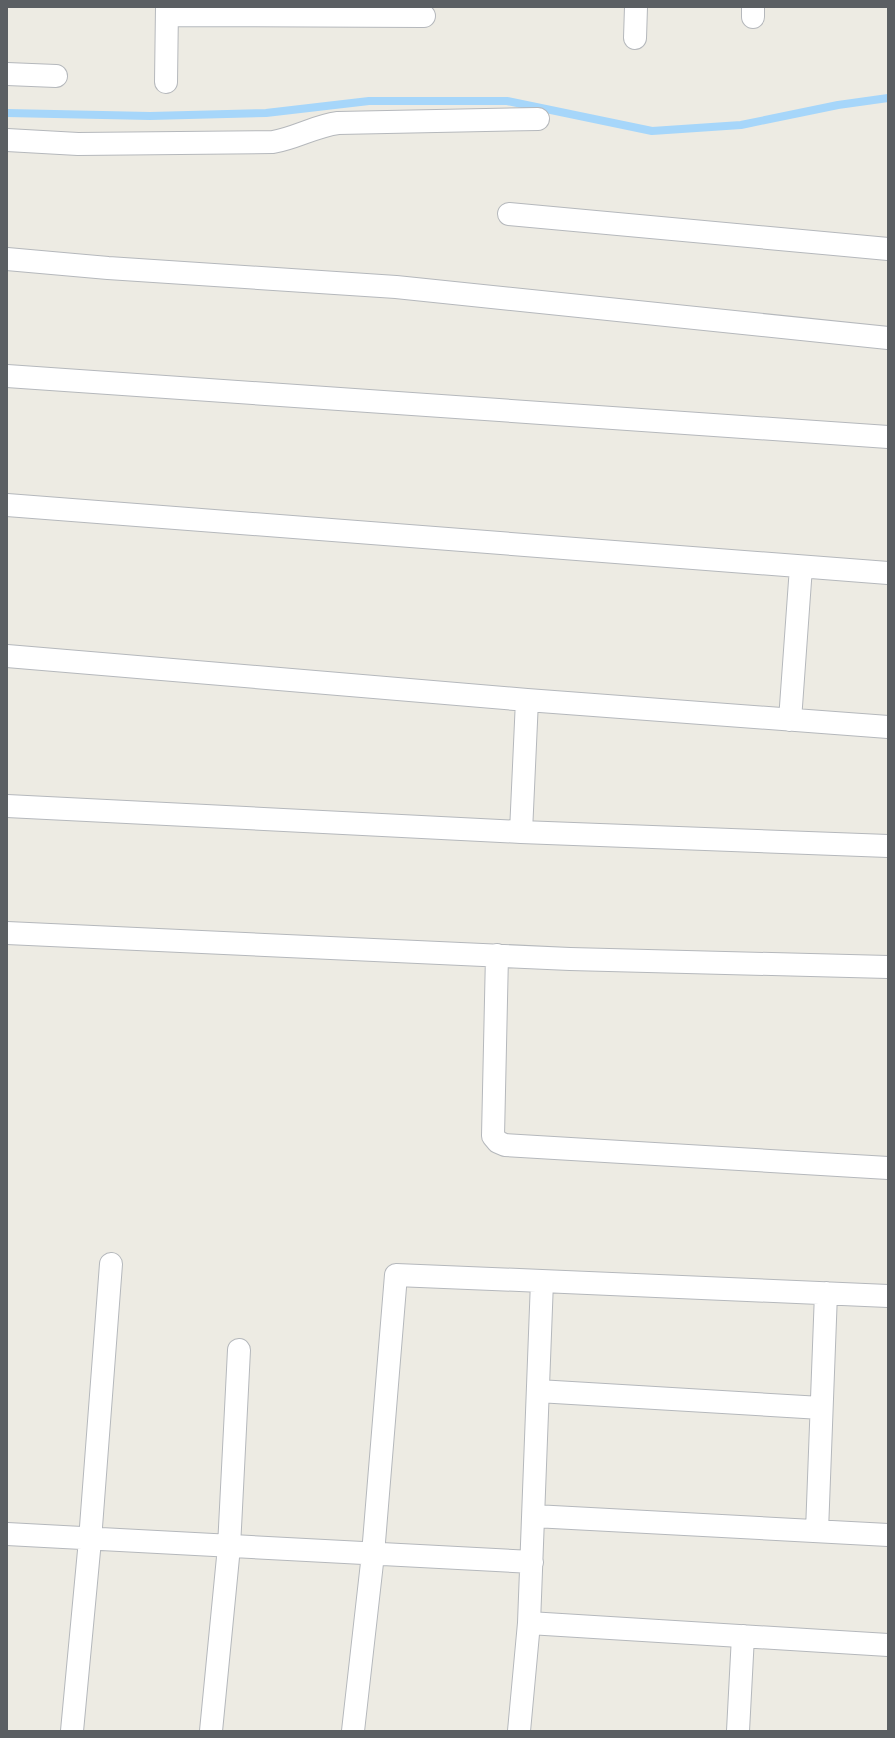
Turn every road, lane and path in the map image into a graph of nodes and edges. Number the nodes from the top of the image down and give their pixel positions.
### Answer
1 (636, 7) edge
2 (167, 11) edge
3 (424, 16) dead end
4 (635, 38) dead end
5 (7, 74) edge
6 (56, 76) dead end
7 (166, 82) dead end
8 (538, 119) dead end
9 (7, 140) edge
10 (509, 214) dead end
11 (888, 249) edge
12 (7, 259) edge
13 (888, 338) edge
14 (7, 376) edge
15 (888, 437) edge
16 (7, 505) edge
17 (801, 567) junction
18 (888, 573) edge
19 (7, 656) edge
20 (527, 700) junction
21 (790, 720) junction
22 (888, 727) edge
23 (7, 806) edge
24 (520, 832) junction
25 (888, 846) edge
26 (7, 933) edge
27 (498, 955) junction
28 (888, 967) edge
29 (888, 1168) edge
30 (111, 1264) dead end
31 (542, 1281) junction
32 (826, 1293) junction
33 (888, 1296) edge
34 (239, 1350) dead end
35 (538, 1391) junction
36 (821, 1408) junction
37 (534, 1516) junction
38 (817, 1531) junction
39 (7, 1534) edge
40 (888, 1535) edge
41 (90, 1540) junction
42 (229, 1547) junction
43 (373, 1554) junction
44 (532, 1562) junction
45 (529, 1623) junction
46 (743, 1636) junction
47 (888, 1645) edge
48 (72, 1731) edge
49 (212, 1731) edge
50 (353, 1731) edge
51 (519, 1731) edge
52 (738, 1731) edge

1 - 4 street
2 - 3 street
2 - 7 street
5 - 6 street
8 - 9 street
10 - 11 street
12 - 13 street
14 - 15 street
16 - 17 street
17 - 18 street
17 - 21 street
19 - 20 street
20 - 21 street
20 - 24 street
21 - 22 street
23 - 24 street
24 - 25 street
26 - 27 street
27 - 28 street
27 - 29 street
30 - 41 street
31 - 32 street
31 - 35 street
31 - 43 street
32 - 33 street
32 - 36 street
34 - 42 street
35 - 36 street
35 - 37 street
36 - 38 street
37 - 38 street
37 - 44 street
38 - 40 street
39 - 41 street
41 - 42 street
41 - 48 street
42 - 43 street
42 - 49 street
43 - 44 street
43 - 50 street
44 - 45 street
45 - 46 street
45 - 51 street
46 - 47 street
46 - 52 street

